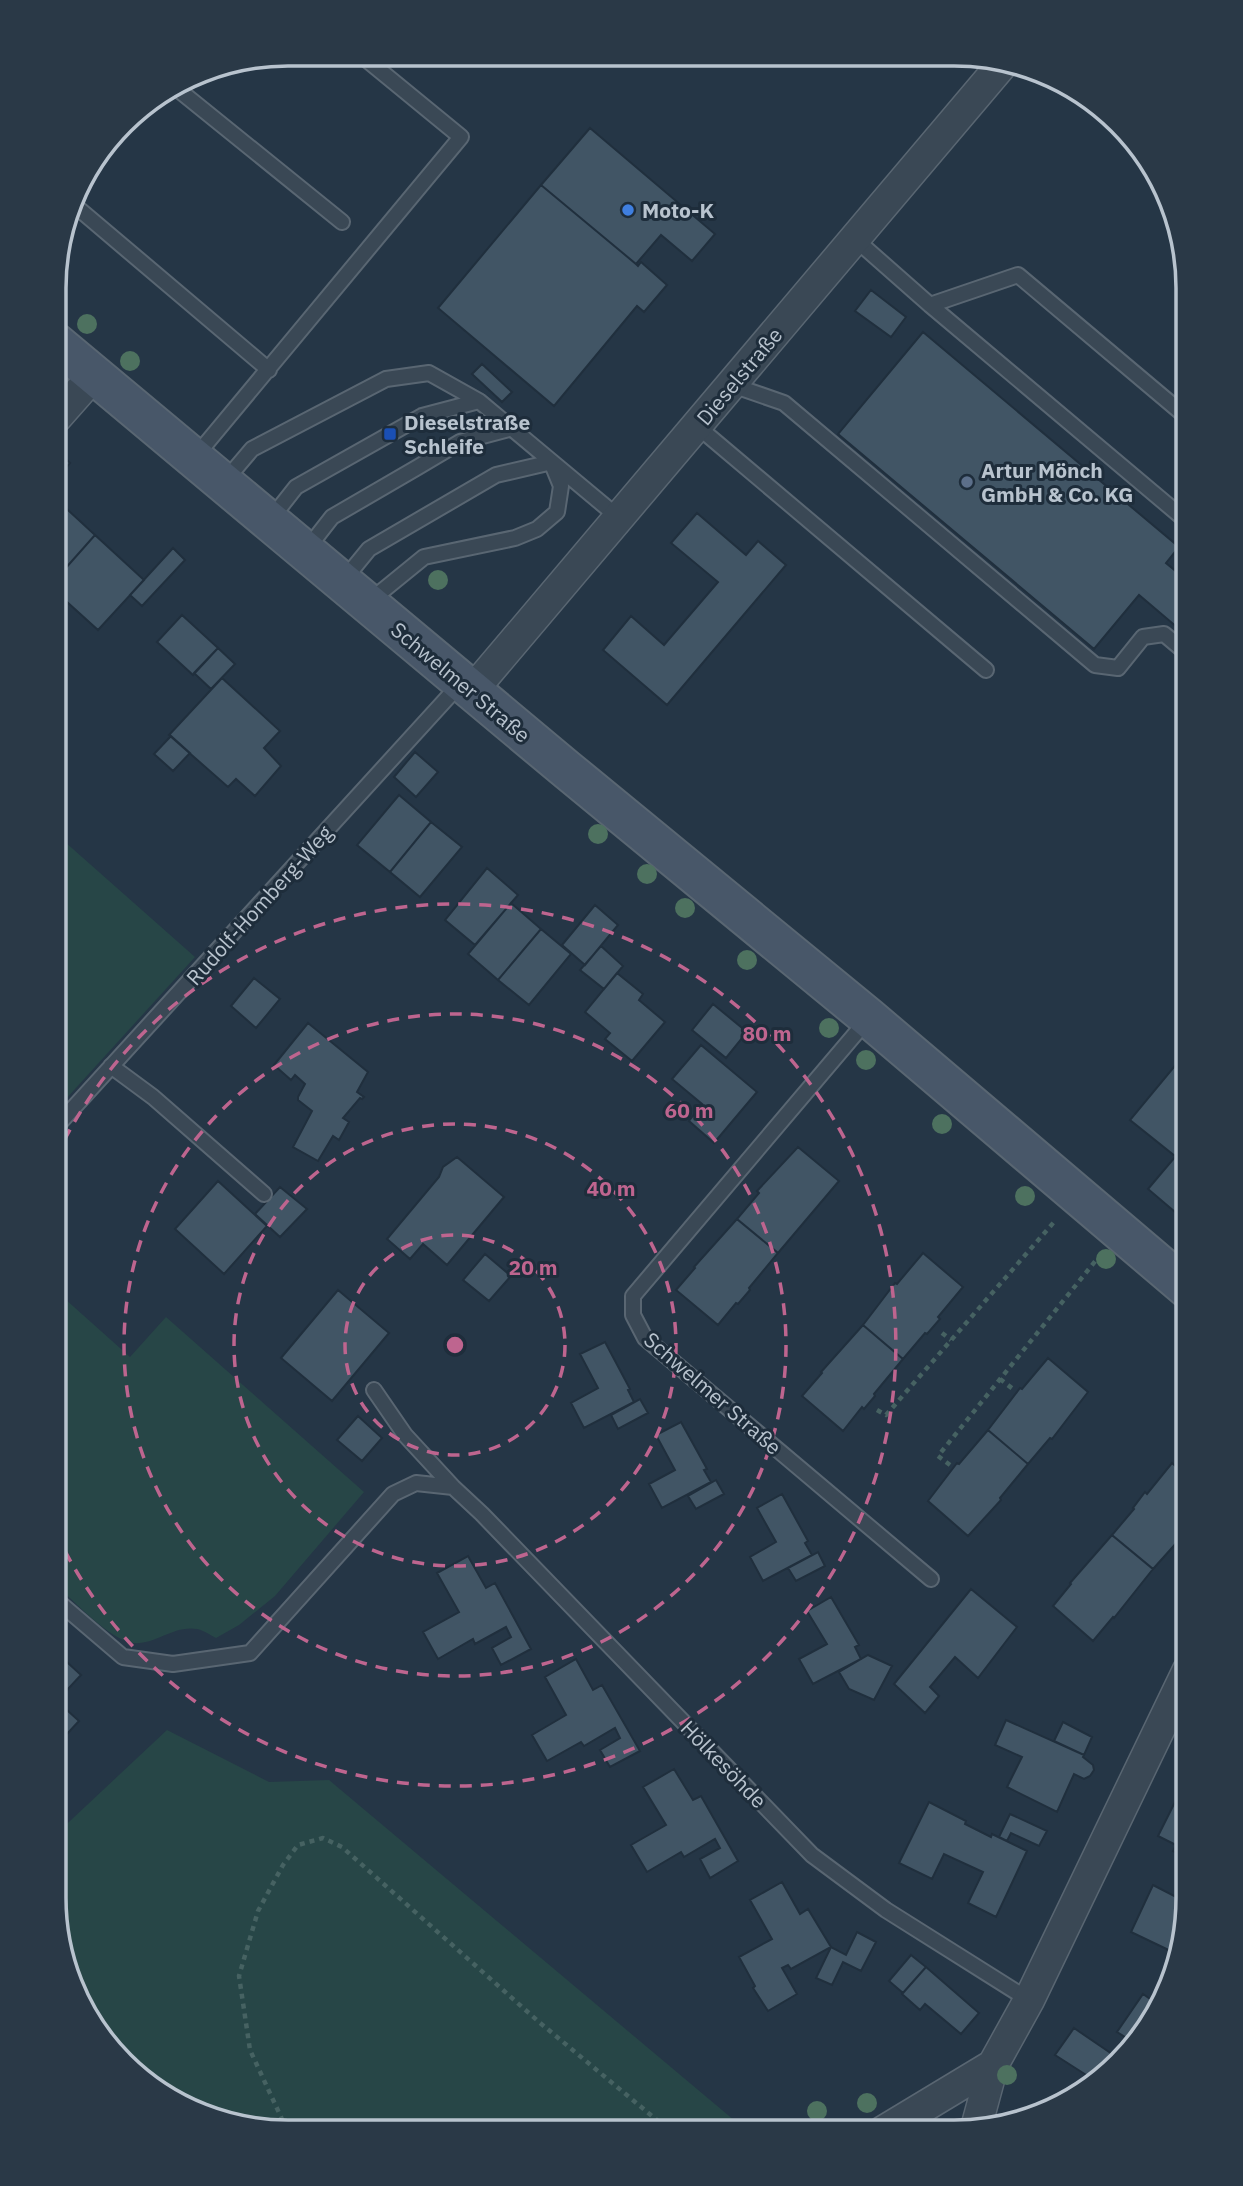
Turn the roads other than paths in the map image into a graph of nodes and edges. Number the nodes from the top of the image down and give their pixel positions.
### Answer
1 (376, 67) edge
2 (997, 71) edge
3 (183, 93) edge
4 (81, 210) edge
5 (342, 222) dead end
6 (854, 238) junction
7 (930, 305) junction
8 (67, 352) edge
9 (269, 370) junction
10 (94, 375) junction
11 (733, 385) junction
12 (479, 401) junction
13 (67, 406) edge
14 (1176, 408) edge
15 (697, 426) junction
16 (513, 428) junction
17 (194, 458) junction
18 (552, 462) junction
19 (223, 483) junction
20 (1176, 512) edge
21 (618, 517) junction
22 (269, 521) junction
23 (305, 551) junction
24 (354, 592) junction
25 (1176, 644) edge
26 (986, 670) dead end
27 (467, 687) junction
28 (869, 1018) junction
29 (111, 1066) junction
30 (67, 1115) edge
31 (264, 1194) dead end
32 (1176, 1279) edge
33 (374, 1390) dead end
34 (453, 1487) junction
35 (931, 1578) dead end
36 (67, 1609) edge
37 (1176, 1695) edge
38 (1030, 2000) junction
39 (993, 2064) junction
40 (979, 2118) edge
41 (902, 2120) edge

1 - 9 lane
2 - 6 street, Dieselstraße
3 - 5 lane
4 - 9 lane
6 - 7 lane
6 - 11 street, Dieselstraße
7 - 14 lane
7 - 20 lane
8 - 10 main road, Schwelmer Straße
9 - 17 lane
10 - 13 street
10 - 17 main road, Schwelmer Straße
11 - 15 street, Dieselstraße
11 - 25 lane
12 - 16 lane
12 - 19 lane
12 - 22 lane
15 - 21 street, Dieselstraße
15 - 26 lane
16 - 18 lane
16 - 23 lane
17 - 19 main road, Schwelmer Straße
18 - 21 lane
18 - 24 lane
18 - 24 lane
19 - 22 main road, Schwelmer Straße
21 - 27 street, Dieselstraße
22 - 23 main road, Schwelmer Straße
23 - 24 main road, Schwelmer Straße
24 - 27 main road, Schwelmer Straße
27 - 28 main road, Schwelmer Straße
27 - 29 lane, Rudolf-Homberg-Weg
28 - 32 main road, Schwelmer Straße
28 - 35 lane, Schwelmer Straße
29 - 30 lane, Rudolf-Homberg-Weg
29 - 31 lane
33 - 34 lane, Hölkesöhde
34 - 36 lane
34 - 38 lane, Hölkesöhde
37 - 38 street
38 - 39 street
39 - 40 street
39 - 41 street

